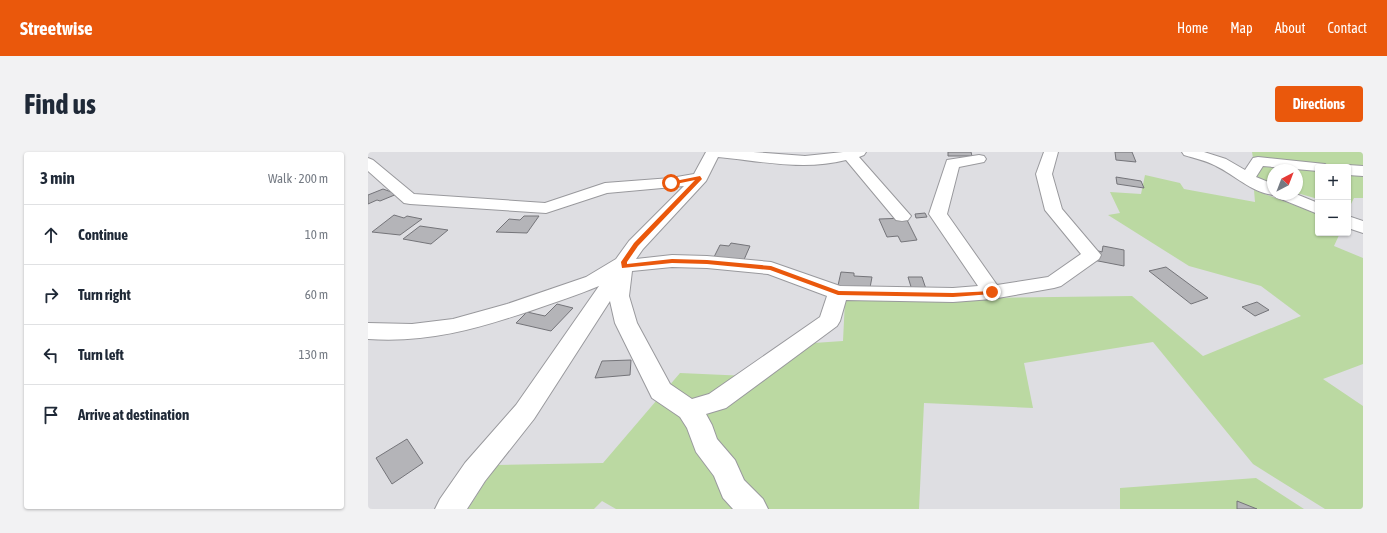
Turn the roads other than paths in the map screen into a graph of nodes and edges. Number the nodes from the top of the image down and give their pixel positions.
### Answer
1 (713, 152) edge
2 (1051, 152) edge
3 (1189, 152) edge
4 (1202, 152) edge
5 (854, 154) edge
6 (1215, 157) edge
7 (979, 159) dead end
8 (368, 163) edge
9 (1315, 167) edge
10 (1351, 170) edge
11 (1363, 171) edge
12 (700, 178) junction
13 (1248, 178) junction
14 (1267, 188) edge
15 (1296, 200) edge
16 (1315, 208) edge
17 (902, 216) dead end
18 (1351, 222) edge
19 (1363, 228) edge
20 (624, 264) junction
21 (992, 292) junction
22 (838, 293) junction
23 (368, 331) edge
24 (689, 410) junction
25 (450, 509) edge
26 (753, 509) edge

1 - 5 street
1 - 12 street
2 - 21 street
3 - 6 street
4 - 6 street
5 - 17 street
6 - 13 street
7 - 21 street
8 - 12 street
9 - 13 street
10 - 11 street
12 - 20 street
13 - 14 street
15 - 16 street
18 - 19 street
20 - 22 street
20 - 23 street
20 - 24 street
20 - 25 street
21 - 22 street
22 - 24 street
24 - 26 street

